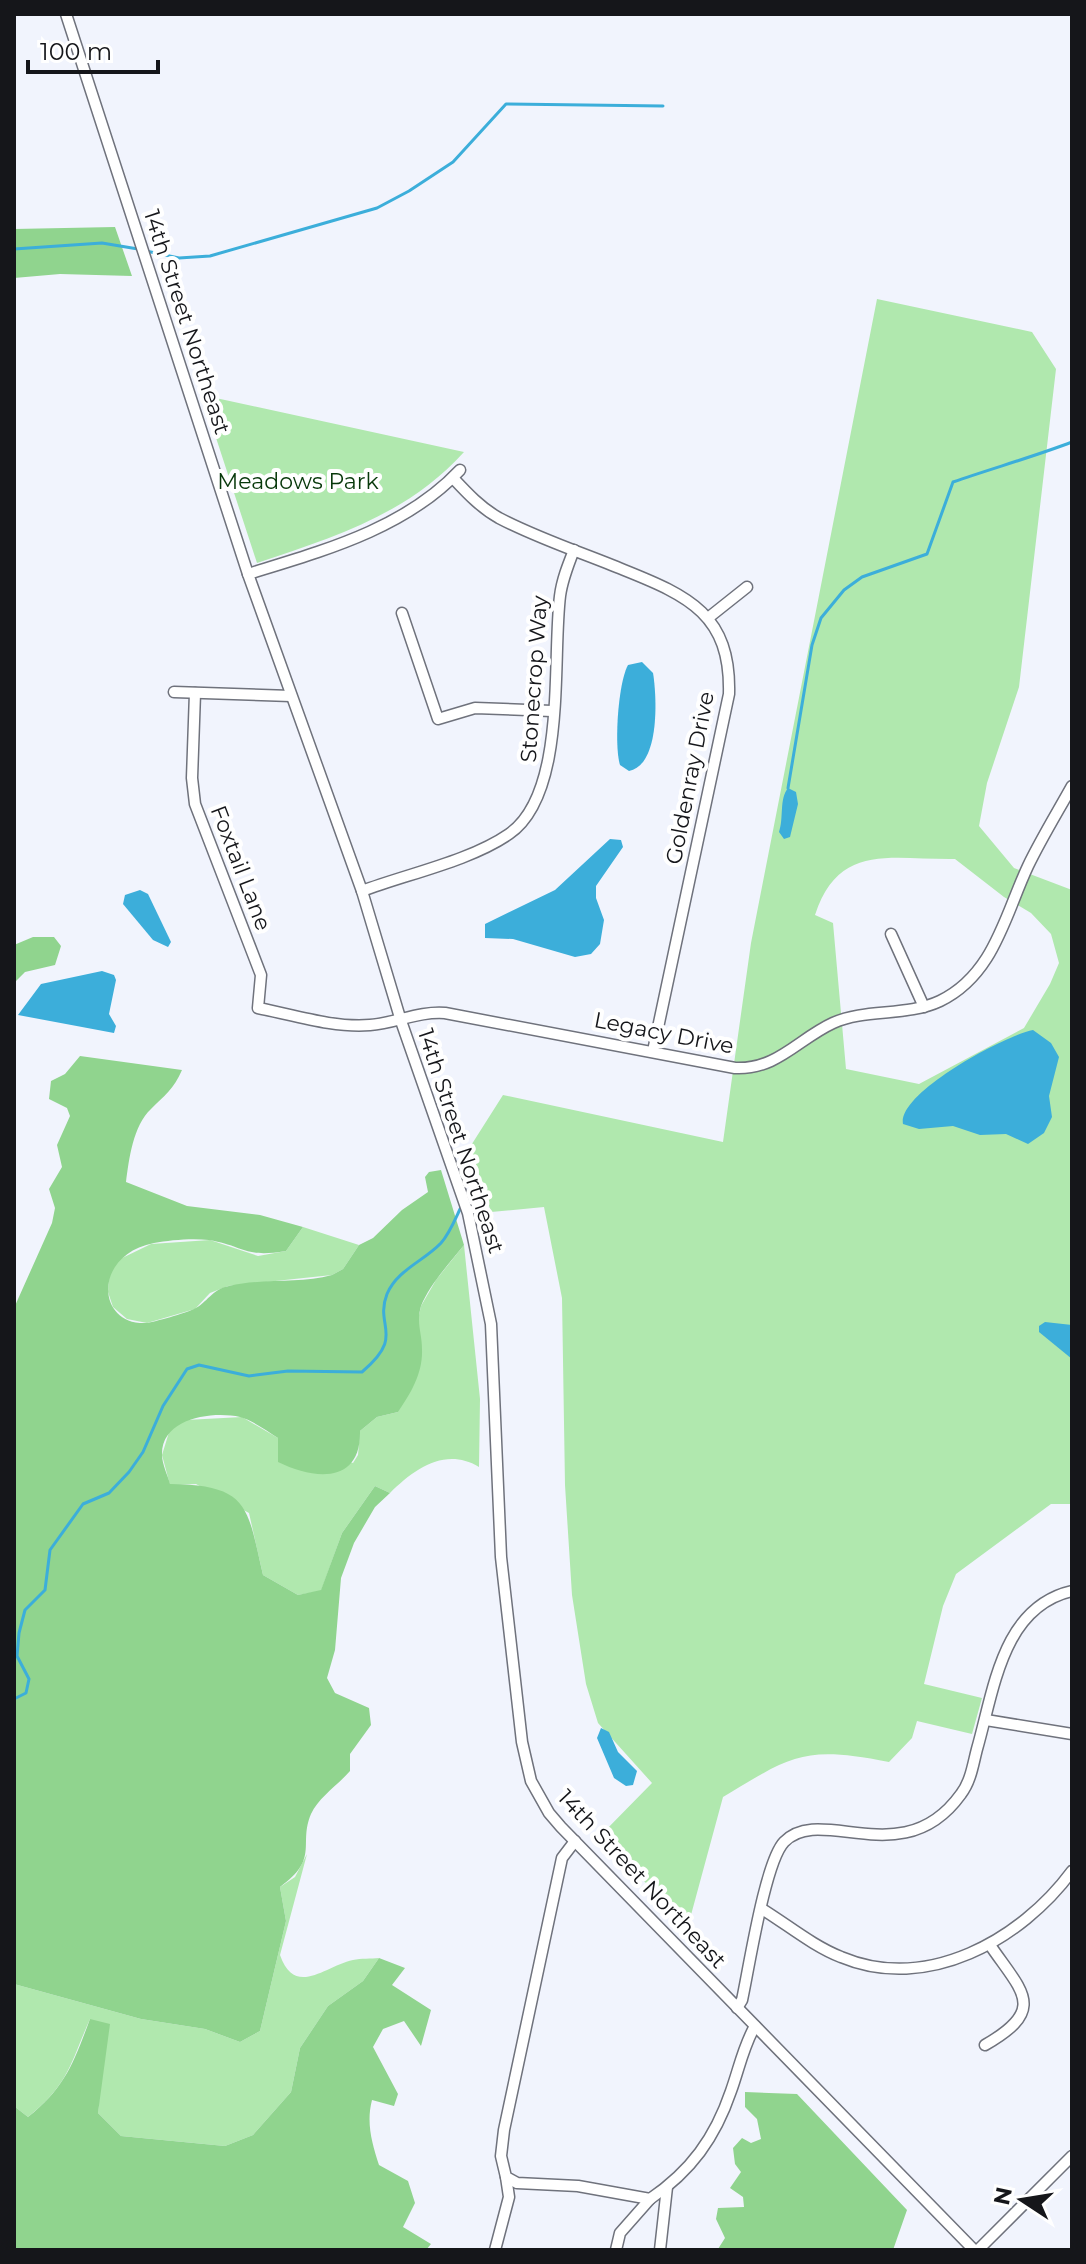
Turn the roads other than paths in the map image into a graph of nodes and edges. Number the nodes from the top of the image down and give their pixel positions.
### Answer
1 (66, 14) edge
2 (574, 550) junction
3 (248, 574) junction
4 (747, 587) dead end
5 (402, 613) dead end
6 (708, 618) junction
7 (174, 692) dead end
8 (195, 693) junction
9 (291, 696) junction
10 (552, 711) junction
11 (1072, 787) edge
12 (362, 891) junction
13 (891, 934) dead end
14 (924, 1007) junction
15 (258, 1008) joint
16 (401, 1021) junction
17 (653, 1051) junction
18 (1072, 1591) edge
19 (986, 1720) junction
20 (1072, 1734) edge
21 (575, 1841) junction
22 (1072, 1871) edge
23 (762, 1909) junction
24 (990, 1945) junction
25 (737, 2008) junction
26 (755, 2026) junction
27 (985, 2045) dead end
28 (1072, 2156) edge
29 (506, 2177) junction
30 (667, 2187) junction
31 (650, 2199) junction
32 (495, 2250) edge
33 (616, 2250) edge
34 (660, 2250) edge
35 (976, 2250) edge

1 - 3 street, 14th Street Northeast
2 - 3 street, Goldenray Drive
2 - 6 street, Goldenray Drive
2 - 10 street, Stonecrop Way
3 - 9 street, 14th Street Northeast
4 - 6 street
5 - 10 street
6 - 17 street, Goldenray Drive
7 - 8 street
8 - 9 street
8 - 15 street, Foxtail Lane
9 - 12 street, 14th Street Northeast
10 - 12 street, Stonecrop Way
11 - 14 street, Legacy Drive
12 - 16 street, 14th Street Northeast
13 - 14 street
14 - 17 street, Legacy Drive
15 - 16 street, Legacy Drive
16 - 17 street, Legacy Drive
16 - 21 street, 14th Street Northeast
18 - 19 street
19 - 20 street
19 - 23 street
21 - 25 street, 14th Street Northeast
21 - 29 street
22 - 24 street
23 - 24 street
23 - 25 street
24 - 27 street
25 - 26 street, 14th Street Northeast
26 - 30 street
26 - 35 street, 14th Street Northeast
28 - 35 street
29 - 31 street
29 - 32 street
30 - 31 street
30 - 34 street
31 - 33 street

